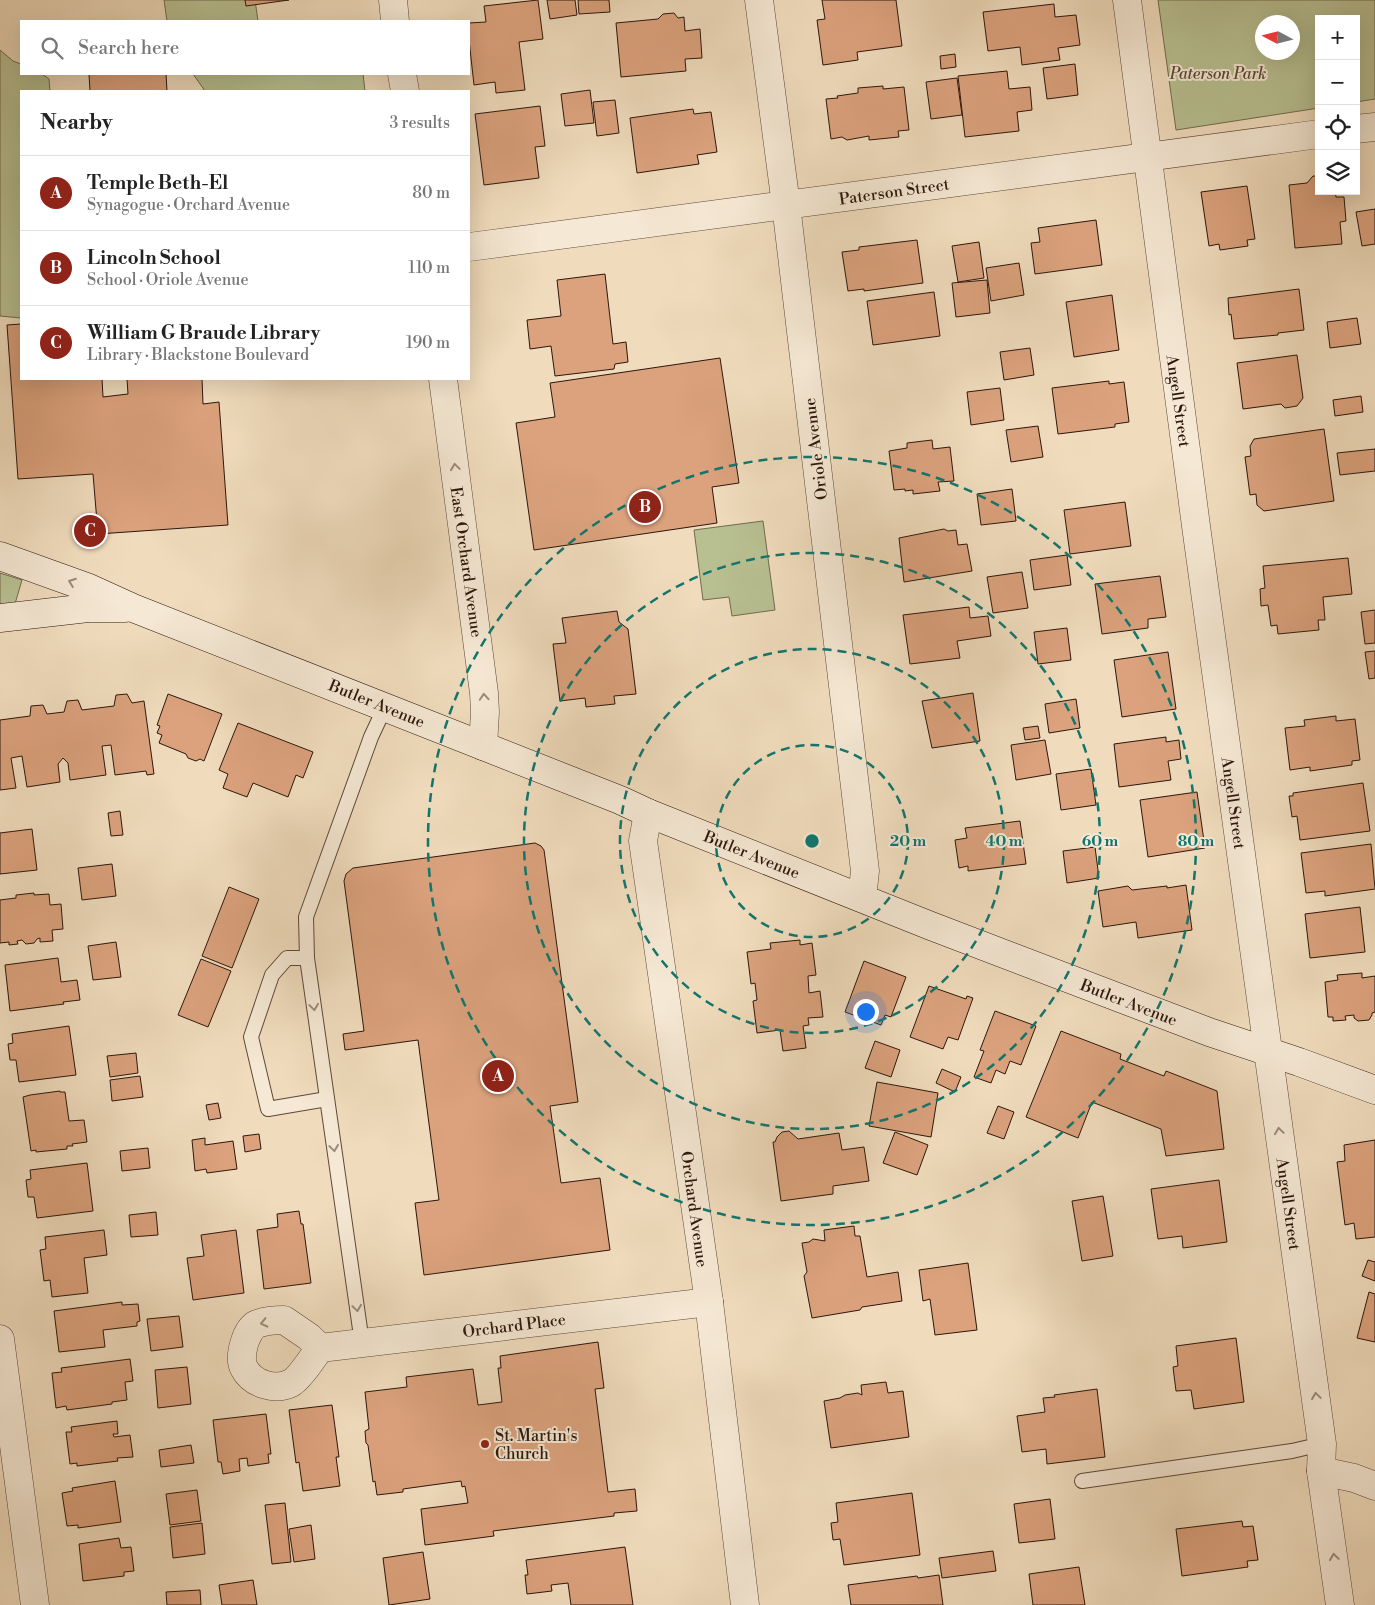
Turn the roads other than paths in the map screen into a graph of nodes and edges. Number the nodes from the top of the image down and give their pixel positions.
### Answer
1 (393, 0) edge
2 (759, 0) edge
3 (1127, 0) edge
4 (396, 20) edge
5 (402, 75) edge
6 (405, 90) edge
7 (1375, 127) edge
8 (1360, 129) edge
9 (1315, 135) edge
10 (1147, 157) junction
11 (786, 205) junction
12 (470, 247) edge
13 (443, 380) edge
14 (0, 556) edge
15 (133, 608) junction
16 (0, 618) edge
17 (385, 707) junction
18 (483, 746) junction
19 (648, 813) junction
20 (862, 898) junction
21 (307, 958) junction
22 (1269, 1052) junction
23 (1375, 1090) edge
24 (327, 1099) junction
25 (708, 1302) junction
26 (0, 1339) edge
27 (362, 1343) junction
28 (320, 1348) dead end
29 (1322, 1457) junction
30 (1082, 1481) dead end
31 (1375, 1486) edge
32 (35, 1605) edge
33 (745, 1605) edge
34 (1340, 1605) edge

1 - 4 street
2 - 11 street, Oriole Avenue
3 - 10 street, Angell Street
5 - 6 street
7 - 8 street
9 - 10 street, Paterson Street
10 - 11 street, Paterson Street
10 - 22 street, Angell Street
11 - 12 street, Paterson Street
11 - 20 street, Oriole Avenue
18 -> 13 street, East Orchard Avenue
15 -> 14 street, Butler Avenue
15 - 16 street
15 - 17 street, Butler Avenue
17 - 18 street, Butler Avenue
17 - 21 lane
18 - 19 street, Butler Avenue
19 - 20 street, Butler Avenue
19 - 25 street, Orchard Avenue
20 - 22 street, Butler Avenue
21 -> 24 lane
21 - 24 lane
22 - 23 street, Butler Avenue
29 -> 22 street, Angell Street
24 -> 27 lane
25 - 27 street, Orchard Place
25 - 33 street, Orchard Avenue
26 - 32 street
27 - 28 street, Orchard Place
29 - 30 lane
29 - 31 street
34 -> 29 street, Angell Street

